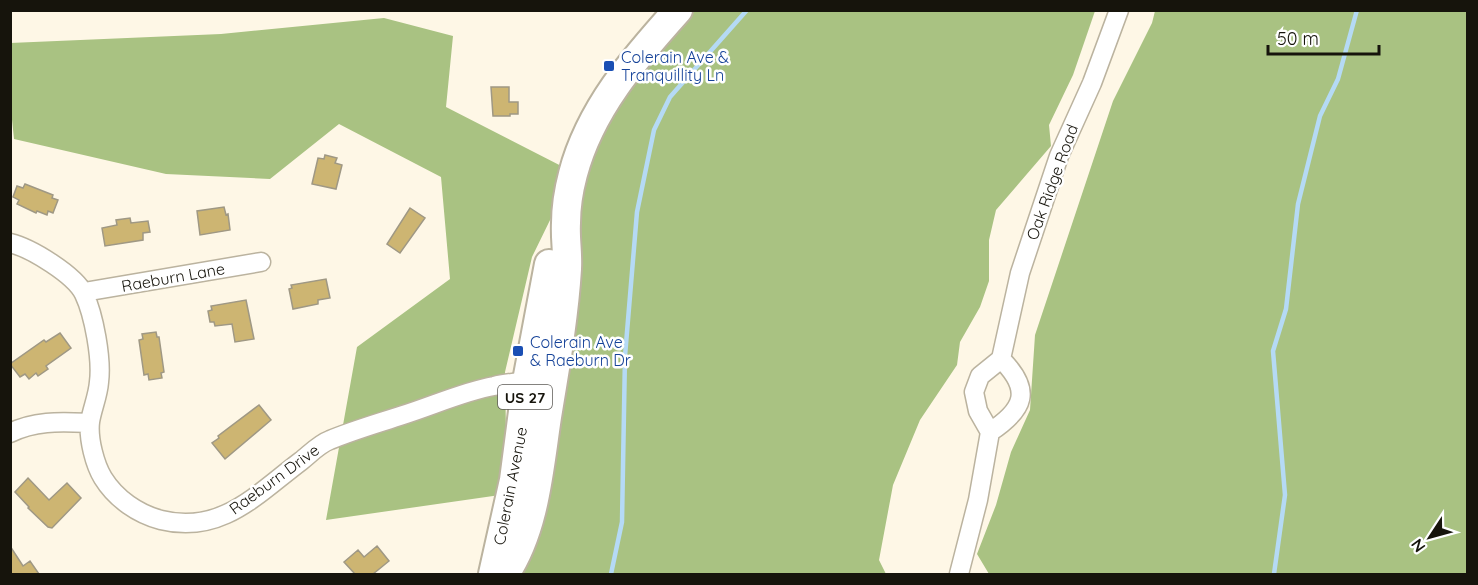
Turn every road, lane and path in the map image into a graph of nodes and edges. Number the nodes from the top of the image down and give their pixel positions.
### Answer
1 (678, 10) edge
2 (1119, 10) edge
3 (10, 243) edge
4 (261, 262) dead end
5 (84, 292) junction
6 (1001, 359) junction
7 (540, 380) junction
8 (90, 423) junction
9 (990, 432) junction
10 (10, 433) edge
11 (493, 574) edge
12 (506, 574) edge
13 (959, 574) edge

1 - 7 main road, Colerain Avenue / US 27
2 - 6 street, Oak Ridge Road
3 - 5 street
4 - 5 street, Raeburn Lane
5 - 8 street, Raeburn Drive
6 - 9 street
6 - 9 street
7 - 8 street, Raeburn Drive
7 - 11 main road, Colerain Avenue / US 27
7 - 12 main road, Colerain Avenue / US 27
8 - 10 street
9 - 13 street

